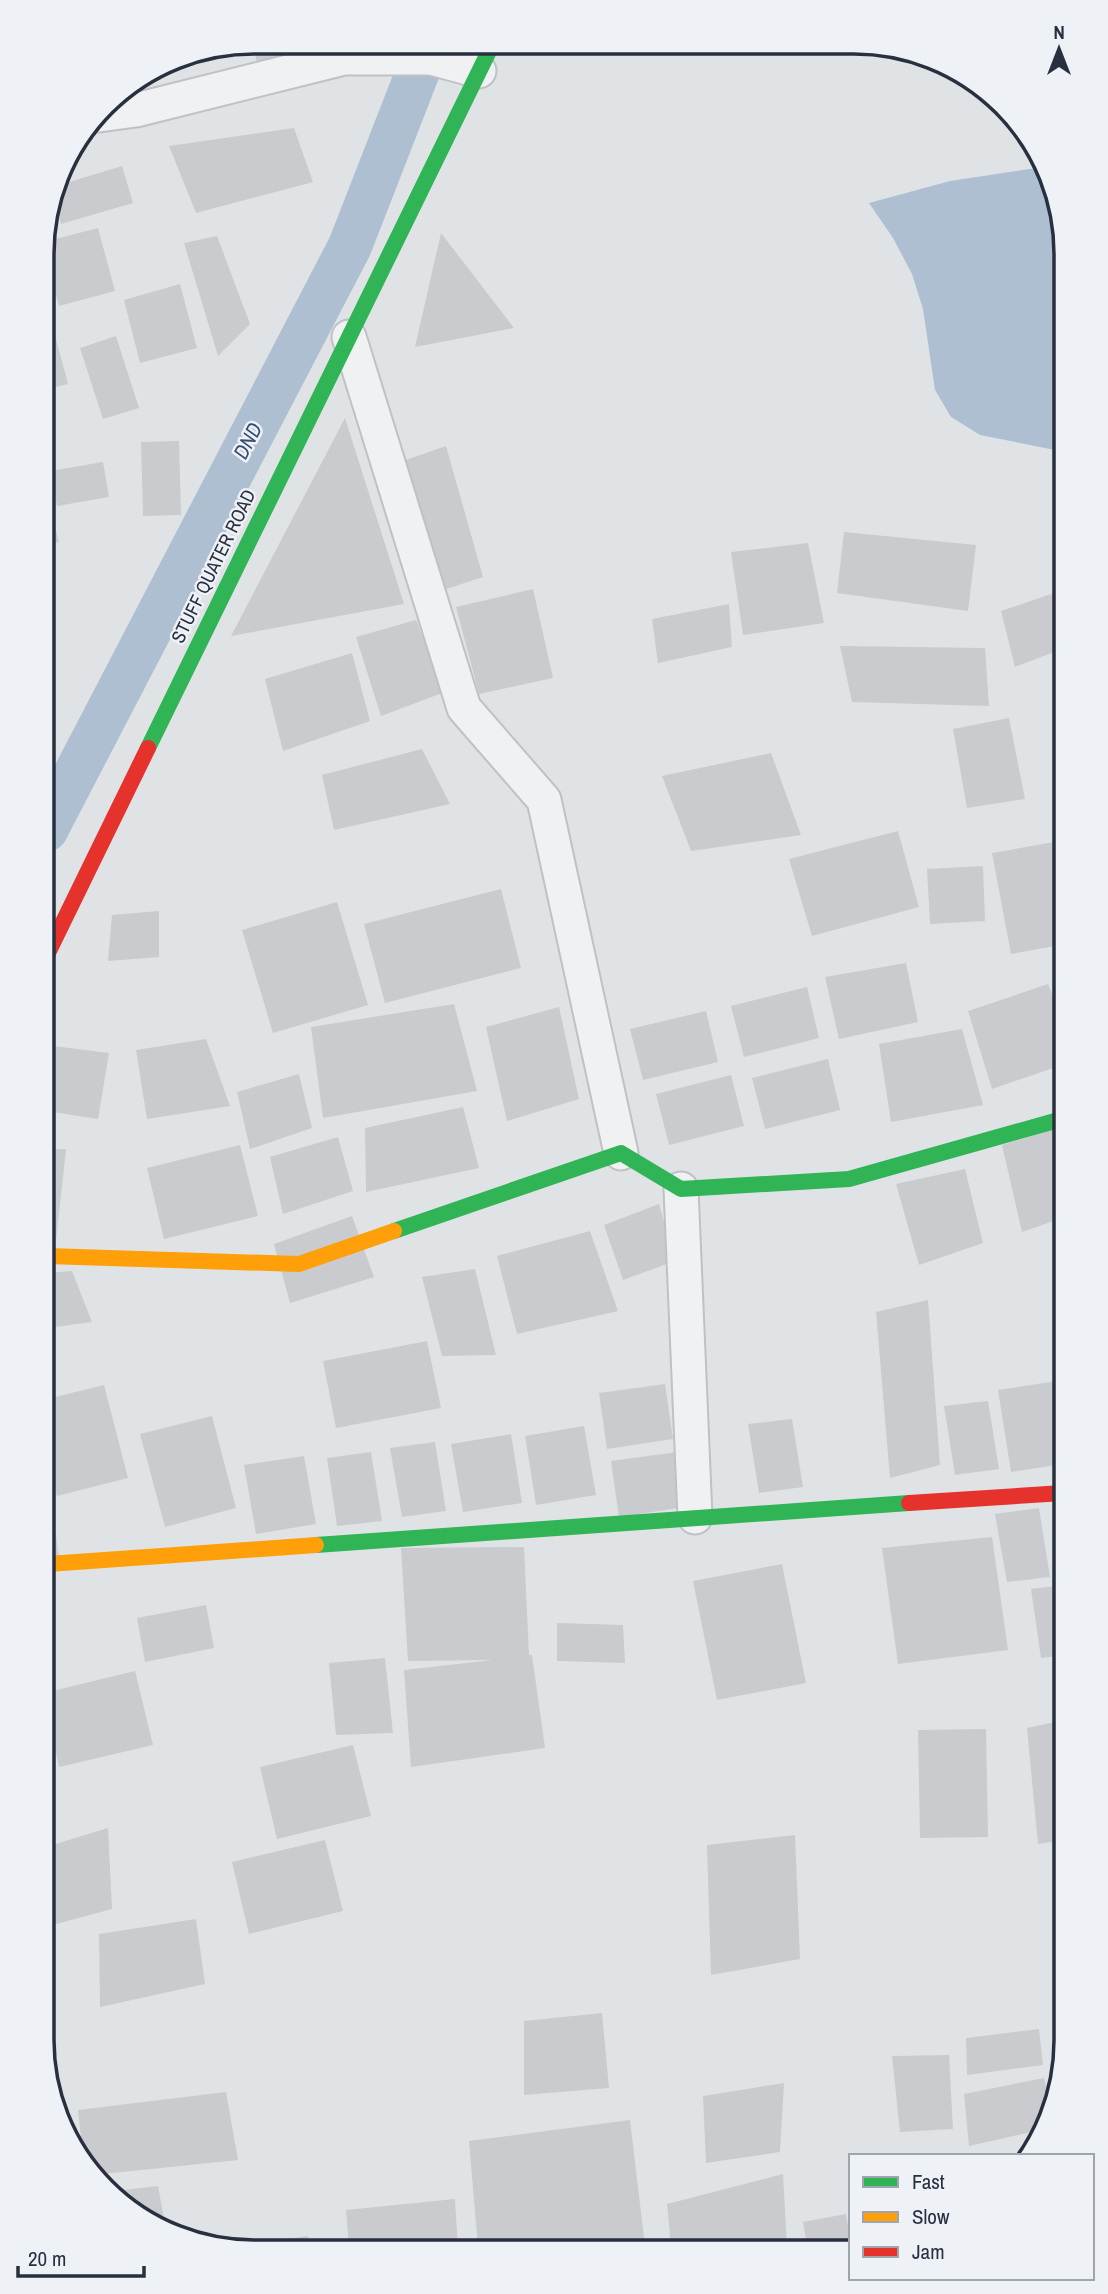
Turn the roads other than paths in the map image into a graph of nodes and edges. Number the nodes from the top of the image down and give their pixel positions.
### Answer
1 (486, 57) edge
2 (113, 113) edge
3 (349, 337) junction
4 (55, 939) edge
5 (1054, 1121) edge
6 (621, 1153) junction
7 (681, 1189) junction
8 (54, 1256) edge
9 (1053, 1494) edge
10 (695, 1517) junction
11 (54, 1564) edge

1 - 2 street
1 - 3 street, STUFF QUATER ROAD
3 - 4 street, STUFF QUATER ROAD
3 - 6 street
5 - 7 street
6 - 7 street
6 - 8 street
7 - 10 street
9 - 10 street
10 - 11 street

